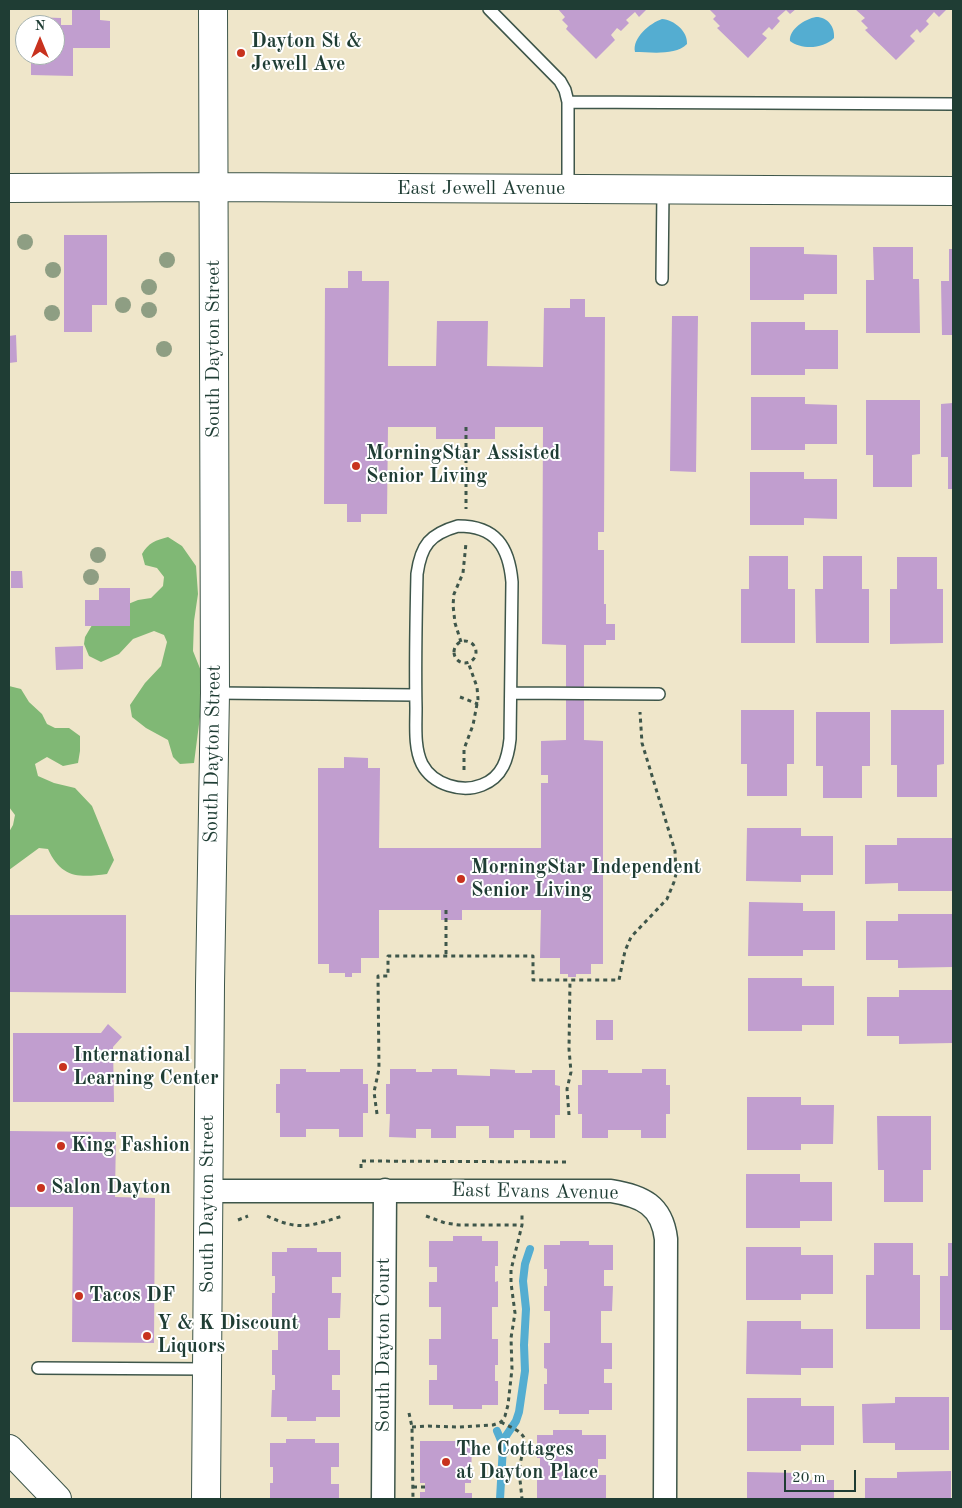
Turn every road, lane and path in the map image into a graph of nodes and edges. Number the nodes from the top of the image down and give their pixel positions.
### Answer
1 (213, 9) edge
2 (489, 9) edge
3 (568, 102) junction
4 (953, 104) edge
5 (214, 187) junction
6 (9, 188) edge
7 (568, 190) junction
8 (662, 190) junction
9 (953, 191) edge
10 (662, 279) dead end
11 (468, 662) junction
12 (511, 692) junction
13 (215, 693) junction
14 (640, 694) junction
15 (659, 694) dead end
16 (416, 695) junction
17 (460, 697) dead end
18 (478, 704) junction
19 (465, 789) junction
20 (446, 910) dead end
21 (446, 956) junction
22 (570, 980) junction
23 (377, 1114) dead end
24 (569, 1115) dead end
25 (361, 1161) dead end
26 (568, 1162) dead end
27 (385, 1190) junction
28 (208, 1191) junction
29 (250, 1215) dead end
30 (258, 1215) dead end
31 (351, 1215) dead end
32 (424, 1215) dead end
33 (238, 1220) dead end
34 (38, 1368) dead end
35 (208, 1369) junction
36 (501, 1422) junction
37 (412, 1427) dead end
38 (9, 1449) edge
39 (413, 1487) dead end
40 (426, 1487) dead end
41 (57, 1499) edge
42 (206, 1499) edge
43 (383, 1499) edge
44 (522, 1499) edge
45 (665, 1499) edge

1 - 5 street, South Dayton Street
2 - 3 lane
3 - 4 lane
3 - 7 lane
5 - 6 street, East Jewell Avenue
5 - 7 street, East Jewell Avenue
5 - 13 street, South Dayton Street
7 - 8 street, East Jewell Avenue
8 - 9 street, East Jewell Avenue
8 - 10 lane
11 - 11 path
11 - 18 path
12 - 14 lane
12 - 16 lane
12 - 19 lane
13 - 16 lane
13 - 28 street, South Dayton Street
14 - 15 lane
14 - 22 path
16 - 19 lane
17 - 18 path
18 - 19 path
20 - 21 path
21 - 22 path
21 - 23 path
22 - 24 path
25 - 26 path
27 - 28 street, East Evans Avenue
27 - 43 street, South Dayton Court
27 - 45 street, East Evans Avenue
28 - 35 street, South Dayton Street
29 - 33 path
30 - 31 path
32 - 36 path
34 - 35 lane
35 - 42 street, South Dayton Street
36 - 37 path
36 - 44 path
38 - 41 street
39 - 40 path

